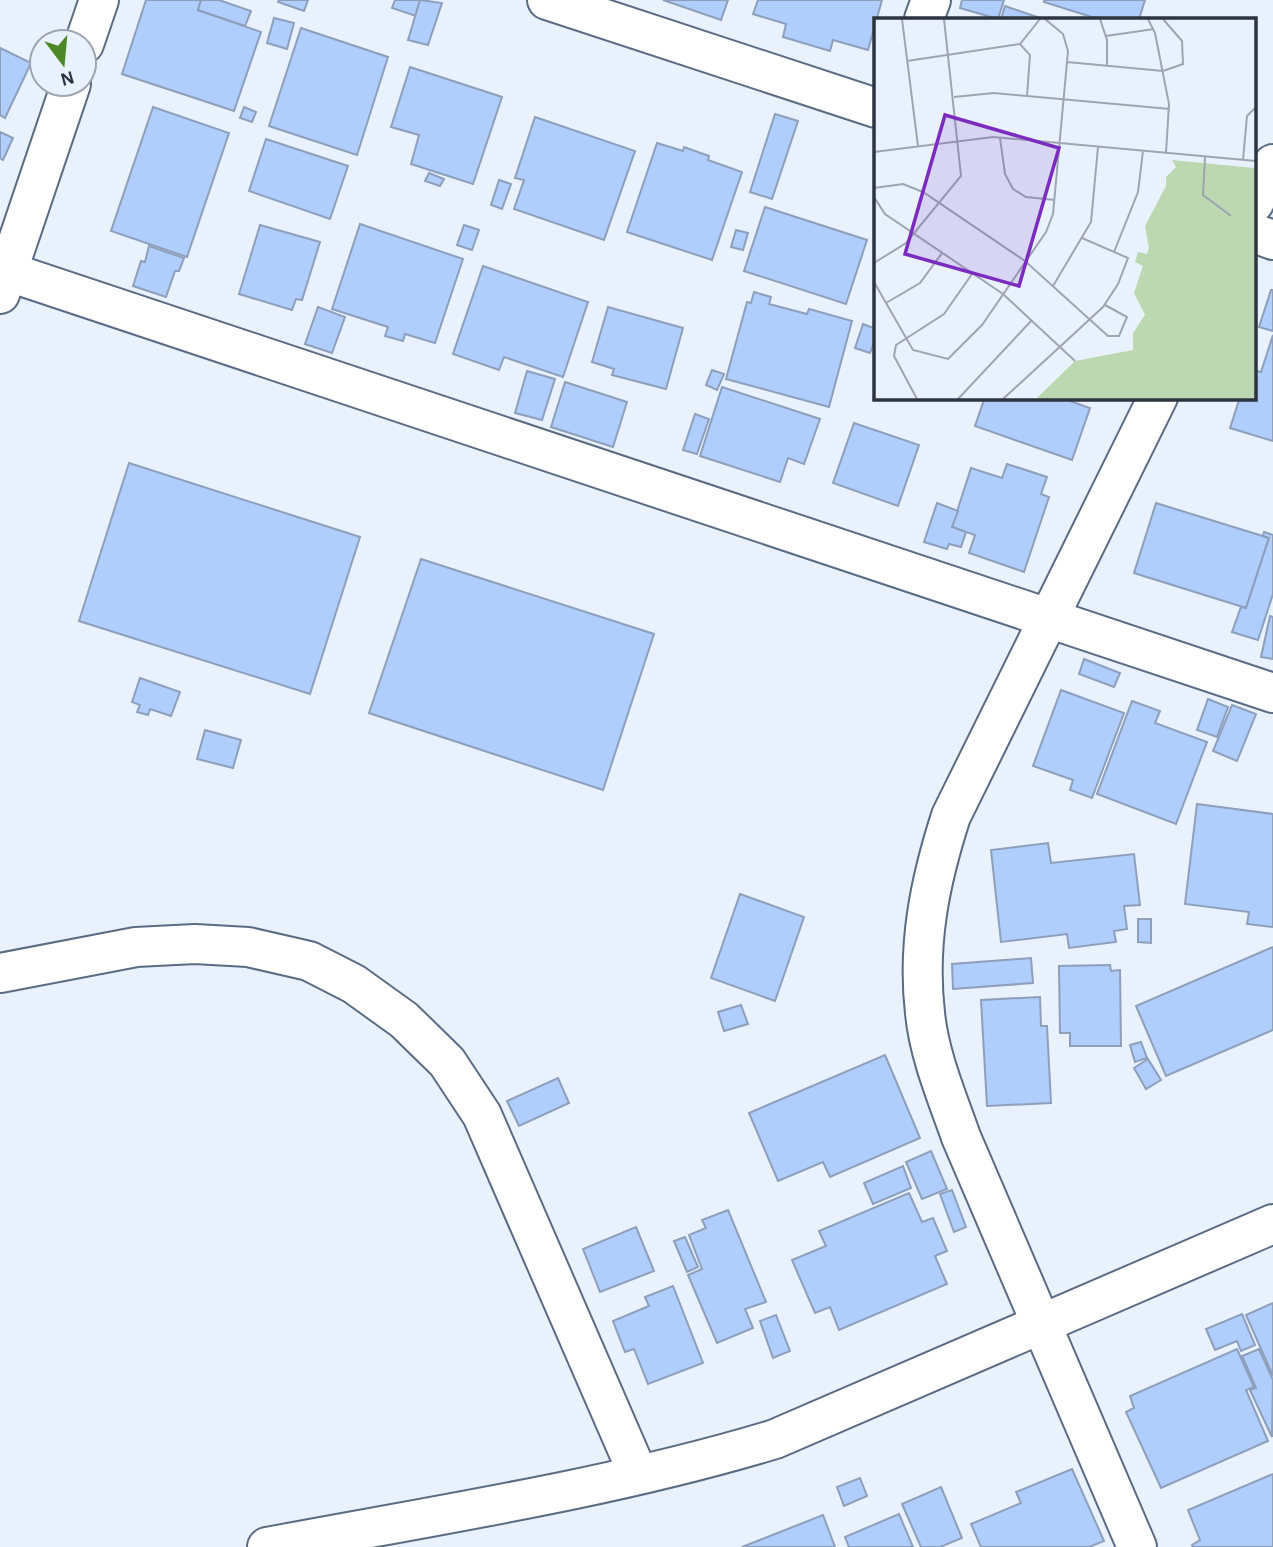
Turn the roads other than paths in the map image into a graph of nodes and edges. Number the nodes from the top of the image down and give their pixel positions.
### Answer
1 (99, 0) edge
2 (547, 0) edge
3 (931, 0) edge
4 (924, 18) edge
5 (89, 28) edge
6 (66, 98) edge
7 (874, 107) edge
8 (1273, 164) edge
9 (1256, 199) edge
10 (1256, 234) edge
11 (1273, 240) edge
12 (2, 278) edge
13 (1157, 399) edge
14 (1049, 618) junction
15 (1273, 693) edge
16 (0, 973) edge
17 (1273, 1224) edge
18 (1041, 1324) junction
19 (638, 1474) junction
20 (267, 1547) edge
21 (1137, 1547) edge

1 - 5 street
2 - 7 street
3 - 4 street
6 - 12 street
8 - 9 street
10 - 11 street
12 - 14 street
13 - 14 street
14 - 15 street
14 - 18 street
16 - 19 street
17 - 18 street
18 - 19 street
18 - 21 street
19 - 20 street

